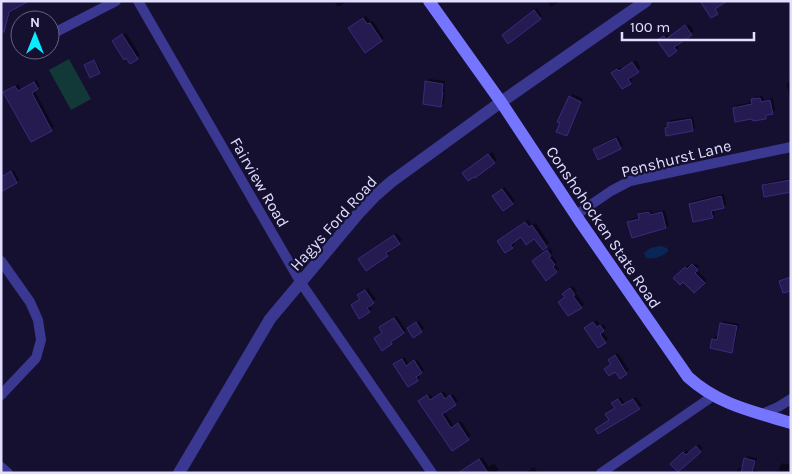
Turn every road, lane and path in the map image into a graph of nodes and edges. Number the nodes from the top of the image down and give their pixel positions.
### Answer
1 (116, 1) edge
2 (138, 1) edge
3 (429, 1) edge
4 (646, 1) edge
5 (60, 30) edge
6 (501, 102) junction
7 (791, 147) edge
8 (576, 215) junction
9 (1, 261) edge
10 (301, 283) junction
11 (1, 396) edge
12 (713, 396) junction
13 (791, 399) edge
14 (762, 414) junction
15 (791, 423) edge
16 (1, 467) edge
17 (8, 473) edge
18 (179, 473) edge
19 (432, 473) edge
20 (601, 473) edge

1 - 5 street
2 - 10 street, Fairview Road
3 - 6 main road, Conshohocken State Road
4 - 6 street, Hagys Ford Road
6 - 8 main road, Conshohocken State Road
6 - 10 street, Hagys Ford Road
7 - 8 street, Penshurst Lane
8 - 12 main road, Conshohocken State Road
9 - 11 street
10 - 18 street, Hagys Ford Road
10 - 19 street, Fairview Road
12 - 14 main road, Conshohocken State Road
12 - 20 street
13 - 14 street
14 - 15 main road, Conshohocken State Road
16 - 17 street

